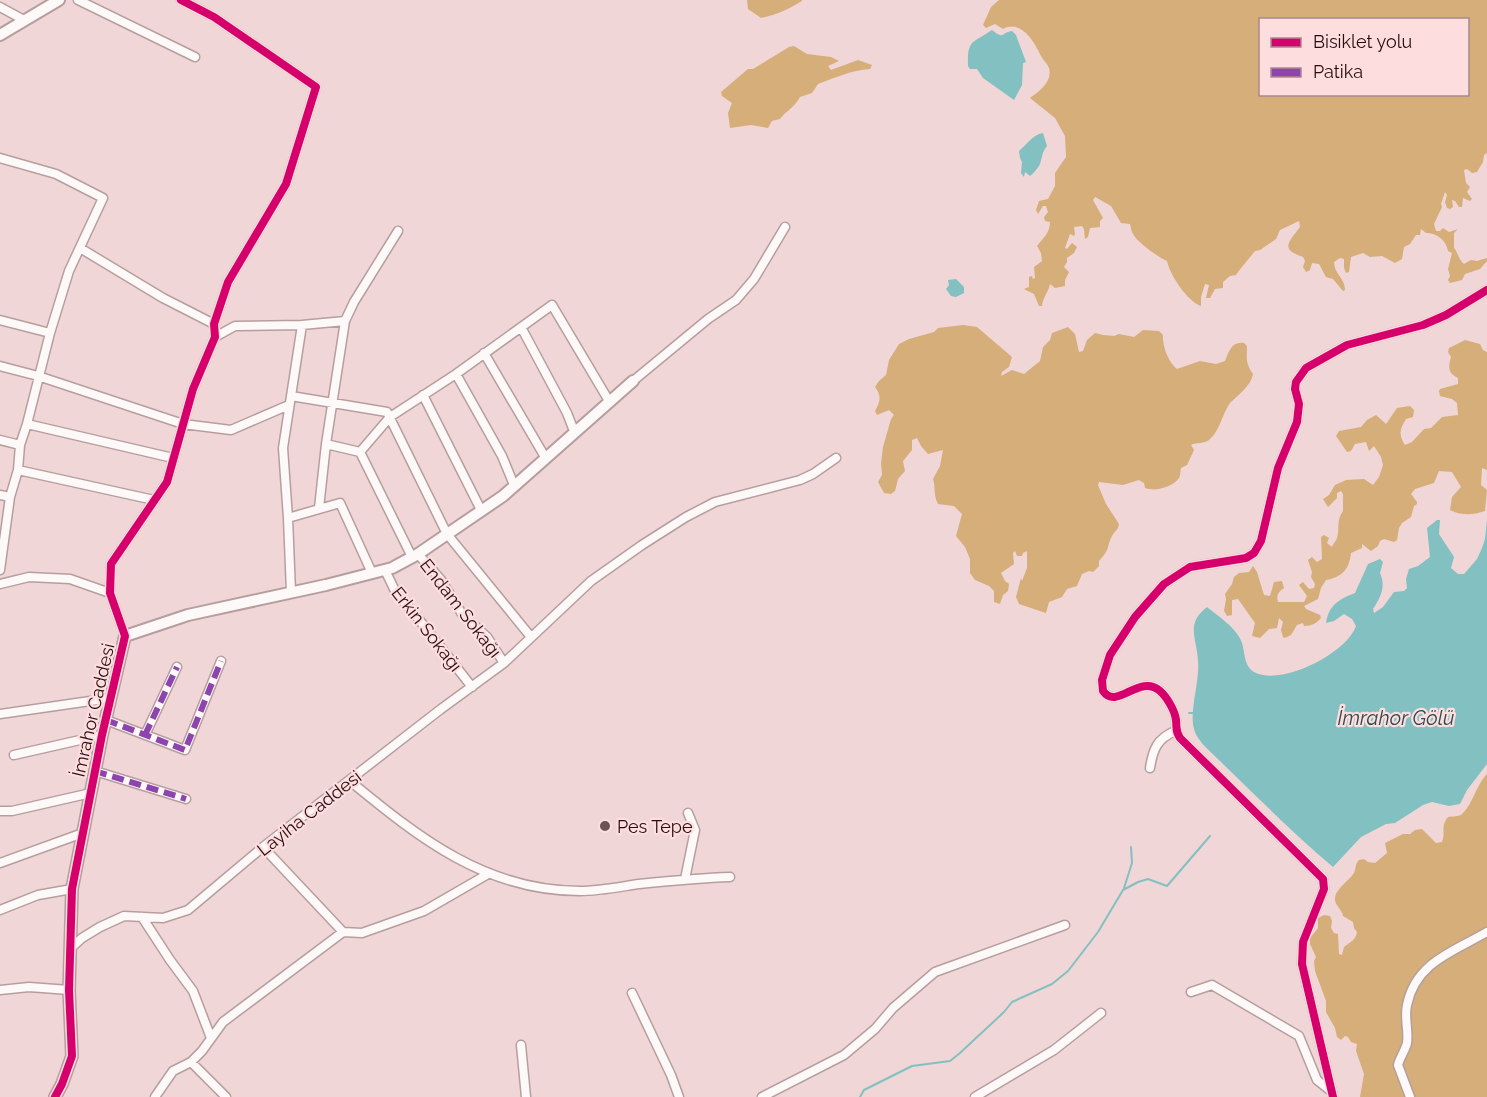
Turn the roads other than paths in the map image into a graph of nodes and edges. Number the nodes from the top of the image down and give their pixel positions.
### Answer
1 (59, 0) edge
2 (78, 0) edge
3 (181, 0) edge
4 (0, 7) edge
5 (24, 20) junction
6 (0, 35) edge
7 (195, 57) dead end
8 (0, 158) edge
9 (785, 227) dead end
10 (398, 231) dead end
11 (80, 248) junction
12 (1487, 290) edge
13 (0, 320) edge
14 (345, 321) junction
15 (214, 324) junction
16 (302, 326) junction
17 (520, 327) junction
18 (50, 333) junction
19 (215, 337) junction
20 (484, 353) junction
21 (0, 366) edge
22 (456, 374) junction
23 (38, 376) junction
24 (633, 381) joint
25 (423, 395) junction
26 (290, 401) junction
27 (609, 401) junction
28 (333, 402) junction
29 (390, 417) junction
30 (27, 424) junction
31 (183, 424) junction
32 (574, 431) junction
33 (0, 440) edge
34 (326, 444) junction
35 (20, 445) junction
36 (360, 452) junction
37 (545, 457) junction
38 (174, 458) junction
39 (836, 458) dead end
40 (18, 470) junction
41 (514, 485) junction
42 (0, 495) edge
43 (10, 497) junction
44 (154, 501) junction
45 (319, 508) junction
46 (481, 510) junction
47 (288, 518) junction
48 (447, 534) junction
49 (2, 535) edge
50 (415, 555) junction
51 (0, 570) edge
52 (385, 570) junction
53 (372, 573) junction
54 (0, 584) edge
55 (291, 592) junction
56 (110, 593) junction
57 (125, 636) junction
58 (531, 637) junction
59 (221, 661) dead end
60 (504, 663) junction
61 (177, 666) dead end
62 (472, 687) junction
63 (111, 698) junction
64 (0, 714) edge
65 (106, 720) junction
66 (1175, 731) junction
67 (102, 735) junction
68 (145, 735) junction
69 (14, 755) dead end
70 (1150, 768) dead end
71 (95, 771) junction
72 (350, 781) junction
73 (91, 793) junction
74 (186, 800) dead end
75 (0, 811) edge
76 (688, 813) dead end
77 (83, 832) junction
78 (263, 847) junction
79 (0, 863) edge
80 (488, 874) junction
81 (730, 877) dead end
82 (685, 879) junction
83 (72, 889) junction
84 (0, 910) edge
85 (142, 917) junction
86 (1065, 925) dead end
87 (343, 932) junction
88 (1487, 933) edge
89 (70, 948) junction
90 (0, 990) edge
91 (69, 990) junction
92 (1191, 992) dead end
93 (632, 993) dead end
94 (1101, 1013) dead end
95 (211, 1038) junction
96 (521, 1045) dead end
97 (191, 1062) junction
98 (1333, 1094) edge
99 (768, 1096) edge
100 (55, 1097) edge
101 (155, 1097) edge
102 (226, 1097) edge
103 (526, 1097) edge
104 (679, 1097) edge
105 (975, 1097) edge
106 (1410, 1097) edge

1 - 5 street
2 - 7 street
3 - 15 street, İmrahor Caddesi
4 - 5 street
5 - 6 street
8 - 11 street
9 - 24 street
10 - 14 street
11 - 15 street
11 - 18 street
12 - 66 street
13 - 18 street
14 - 16 street
14 - 28 street
15 - 19 street, İmrahor Caddesi
16 - 19 street
16 - 26 street
17 - 20 street
17 - 27 street
17 - 32 street
18 - 23 street
19 - 31 street, İmrahor Caddesi
20 - 22 street
20 - 37 street
21 - 23 street
22 - 25 street
22 - 41 street
23 - 30 street
23 - 31 street
24 - 27 street
25 - 29 street
25 - 46 street
26 - 28 street
26 - 31 street
26 - 47 street
27 - 32 street
28 - 29 street
28 - 34 street
29 - 36 street
29 - 48 street
30 - 35 street
30 - 38 street
31 - 38 street, İmrahor Caddesi
32 - 37 street
33 - 35 street
34 - 36 street
34 - 45 street
35 - 40 street
36 - 50 street, Endam Sokağı
37 - 41 street
38 - 44 street, İmrahor Caddesi
39 - 58 street, Layiha Caddesi
40 - 43 street
40 - 44 street
41 - 46 street
42 - 43 street
43 - 49 street
44 - 56 street, İmrahor Caddesi
45 - 47 street
45 - 53 street
46 - 48 street
47 - 55 street
48 - 50 street
48 - 58 street
49 - 51 street
50 - 52 street
50 - 60 street, Endam Sokağı
52 - 53 street
52 - 62 street, Erkin Sokağı
53 - 55 street
54 - 56 street
55 - 57 street
56 - 57 street, İmrahor Caddesi
57 - 63 street, İmrahor Caddesi
58 - 60 street, Layiha Caddesi
59 - 68 street
60 - 62 street, Layiha Caddesi
61 - 68 street
62 - 72 street, Layiha Caddesi
63 - 64 street
63 - 65 street, İmrahor Caddesi
65 - 67 street, İmrahor Caddesi
65 - 68 street
66 - 70 street
66 - 98 street
67 - 69 street
67 - 71 street, İmrahor Caddesi
71 - 73 street, İmrahor Caddesi
71 - 74 street
72 - 78 street, Layiha Caddesi
72 - 80 street
73 - 75 street
73 - 77 street, İmrahor Caddesi
76 - 82 street
77 - 79 street
77 - 83 street, İmrahor Caddesi
78 - 85 street, Layiha Caddesi
78 - 87 street
80 - 82 street
80 - 87 street
81 - 82 street
83 - 84 street
83 - 89 street, İmrahor Caddesi
85 - 89 street, Layiha Caddesi
85 - 95 street
86 - 99 street
87 - 95 street
88 - 106 street
89 - 91 street, İmrahor Caddesi
90 - 91 street
91 - 100 street, İmrahor Caddesi
92 - 98 street
93 - 104 street
94 - 105 street
95 - 97 street
96 - 103 street
97 - 101 street
97 - 102 street

